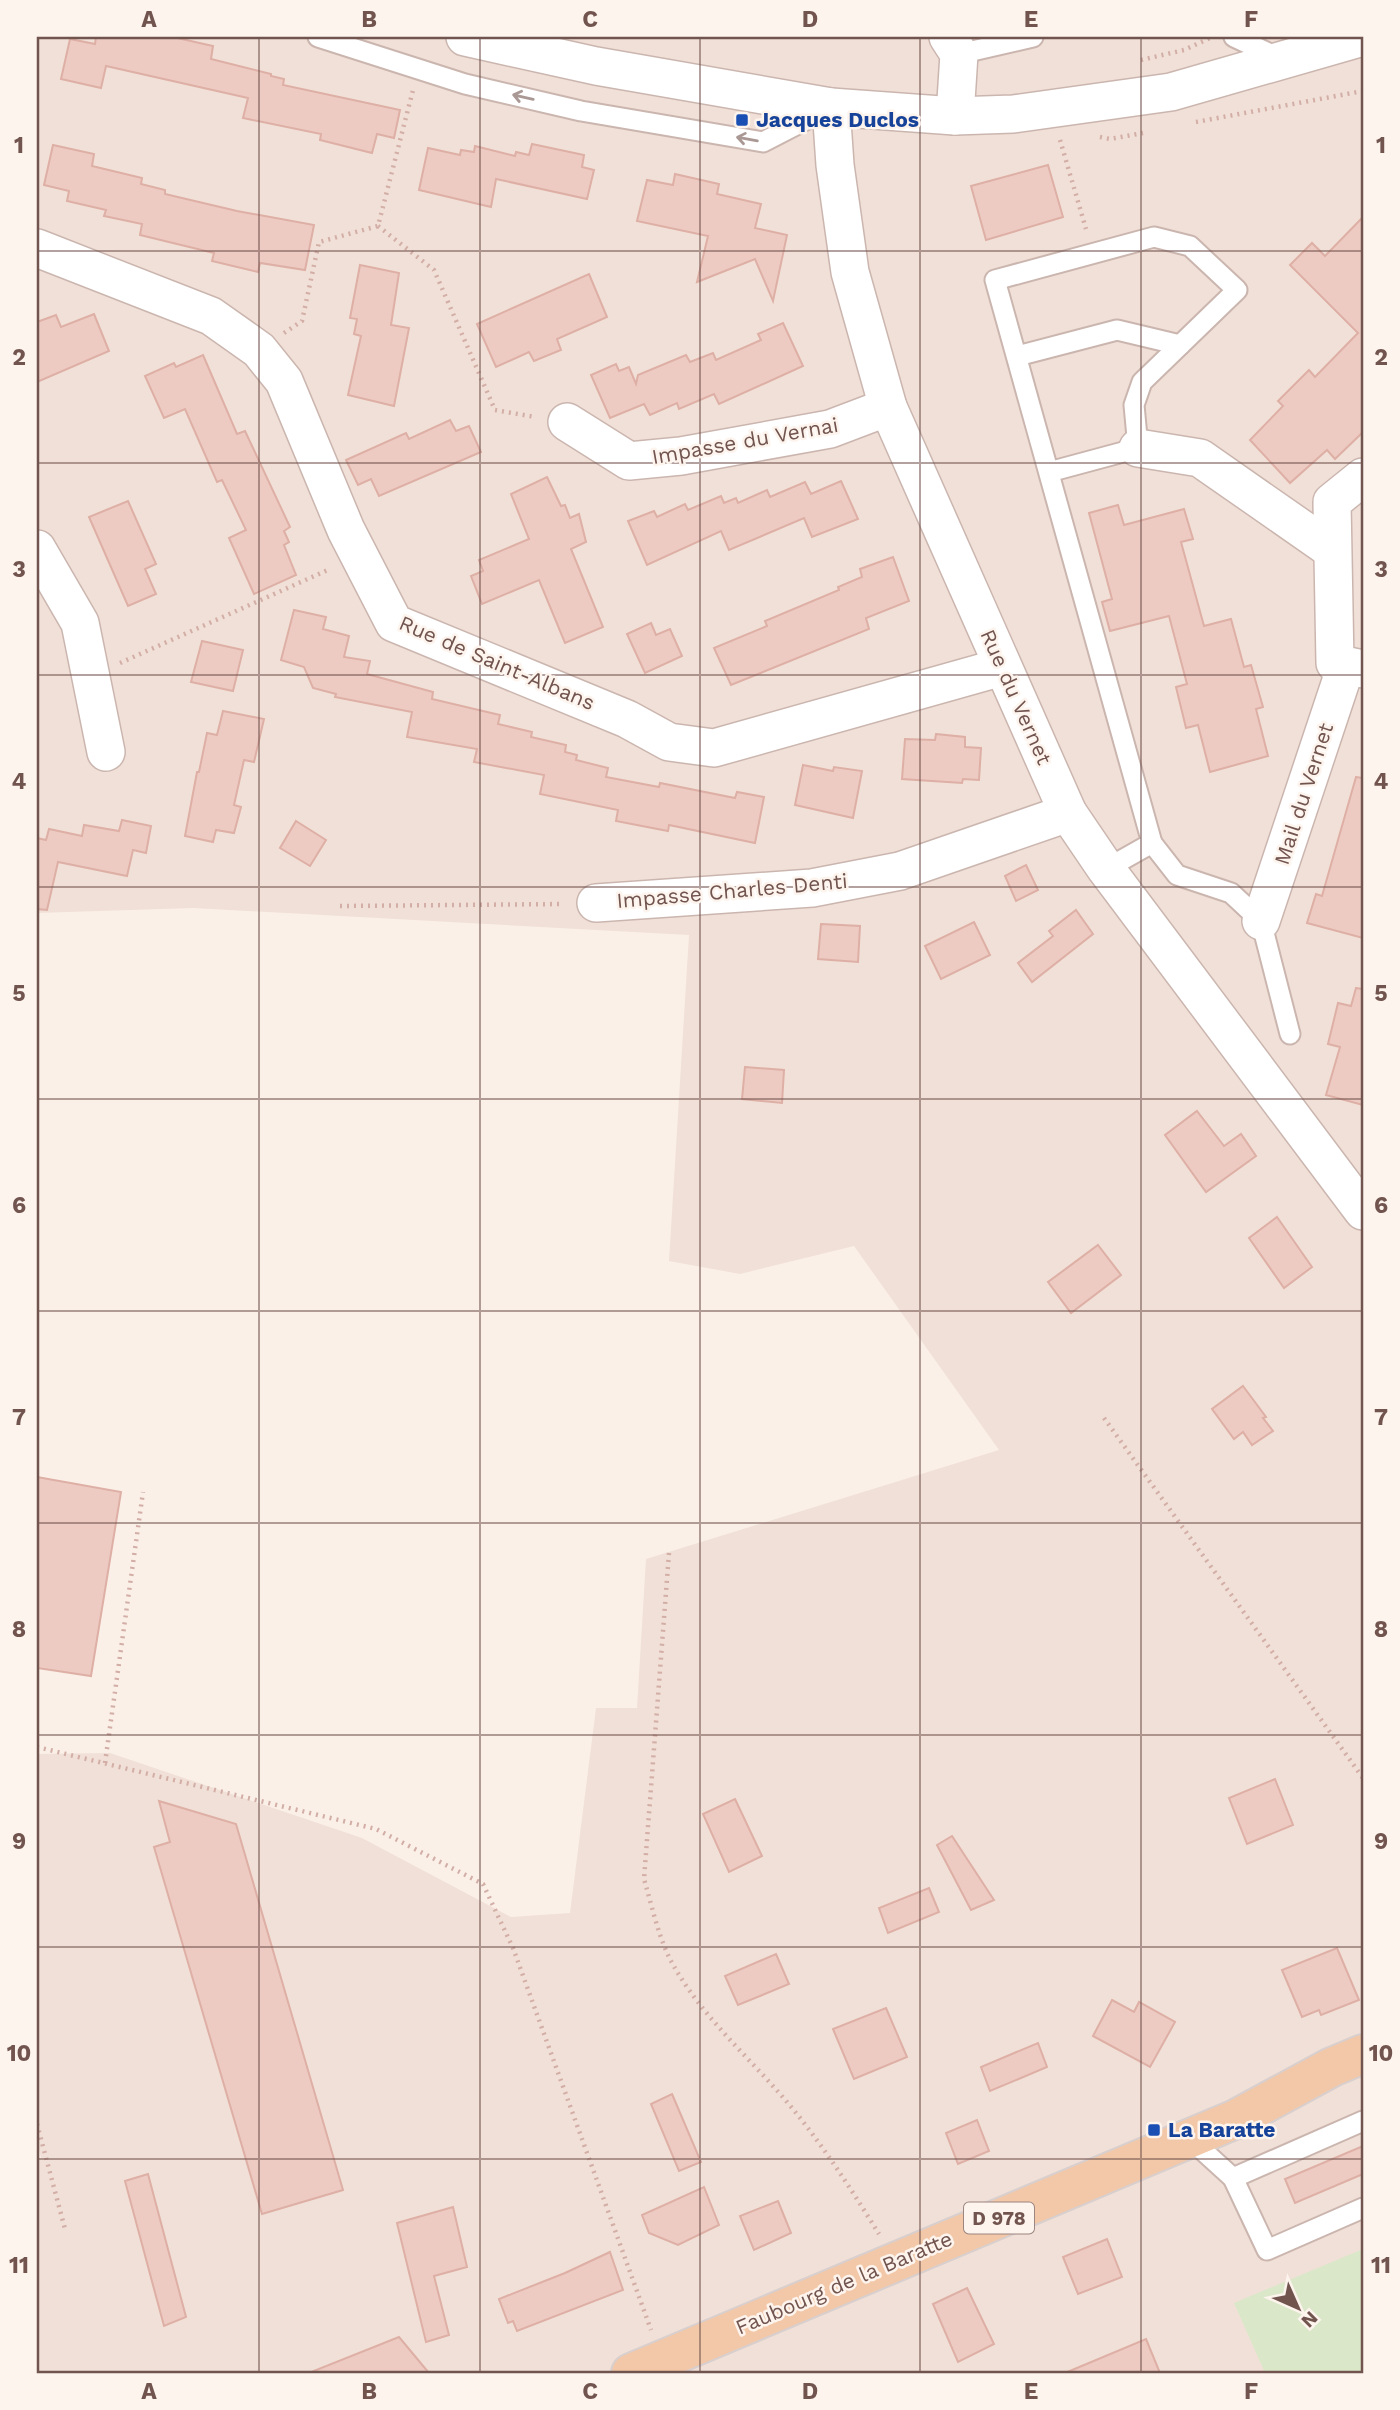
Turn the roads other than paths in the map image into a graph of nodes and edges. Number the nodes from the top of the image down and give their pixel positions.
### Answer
1 (318, 37) edge
2 (465, 37) edge
3 (1033, 37) edge
4 (1234, 37) edge
5 (1363, 37) edge
6 (953, 45) edge
7 (1282, 59) junction
8 (831, 107) junction
9 (955, 116) junction
10 (37, 248) edge
11 (1181, 345) junction
12 (1017, 356) junction
13 (888, 407) junction
14 (567, 422) road end
15 (1138, 448) junction
16 (1049, 472) junction
17 (1363, 477) edge
18 (37, 549) edge
19 (1332, 550) junction
20 (1002, 667) junction
21 (1355, 668) edge
22 (106, 752) dead end
23 (1068, 813) junction
24 (1152, 843) junction
25 (1106, 869) junction
26 (596, 903) road end
27 (1261, 921) junction
28 (1290, 1034) dead end
29 (1363, 1211) edge
30 (1363, 2054) edge
31 (1363, 2121) edge
32 (1189, 2138) junction
33 (1233, 2178) junction
34 (1363, 2208) edge
35 (647, 2367) edge

8 -> 1 lane
2 - 8 street
3 - 6 lane
4 - 7 lane
5 - 7 street
6 - 9 street
7 - 9 street
8 - 9 street
8 - 13 street, Rue du Vernet
10 - 20 street, Rue de Saint-Albans
11 - 12 lane
11 - 12 lane
11 - 15 lane
12 - 16 lane
13 - 14 street, Impasse du Vernai
13 - 20 street, Rue du Vernet
15 - 16 lane
15 - 19 street
16 - 24 lane
17 - 19 street, Mail du Vernet
18 - 22 street
19 - 21 street, Mail du Vernet
20 - 23 street, Rue du Vernet
21 - 27 street, Mail du Vernet
23 - 25 street, Rue du Vernet
23 - 26 street, Impasse Charles Denti
24 - 25 lane
24 - 27 lane
25 - 29 street, Rue du Vernet
27 - 28 lane
30 - 32 main road, Faubourg de la Baratte / D 978
31 - 33 lane
32 - 33 lane
32 - 35 main road, Faubourg de la Baratte / D 978
33 - 34 lane

